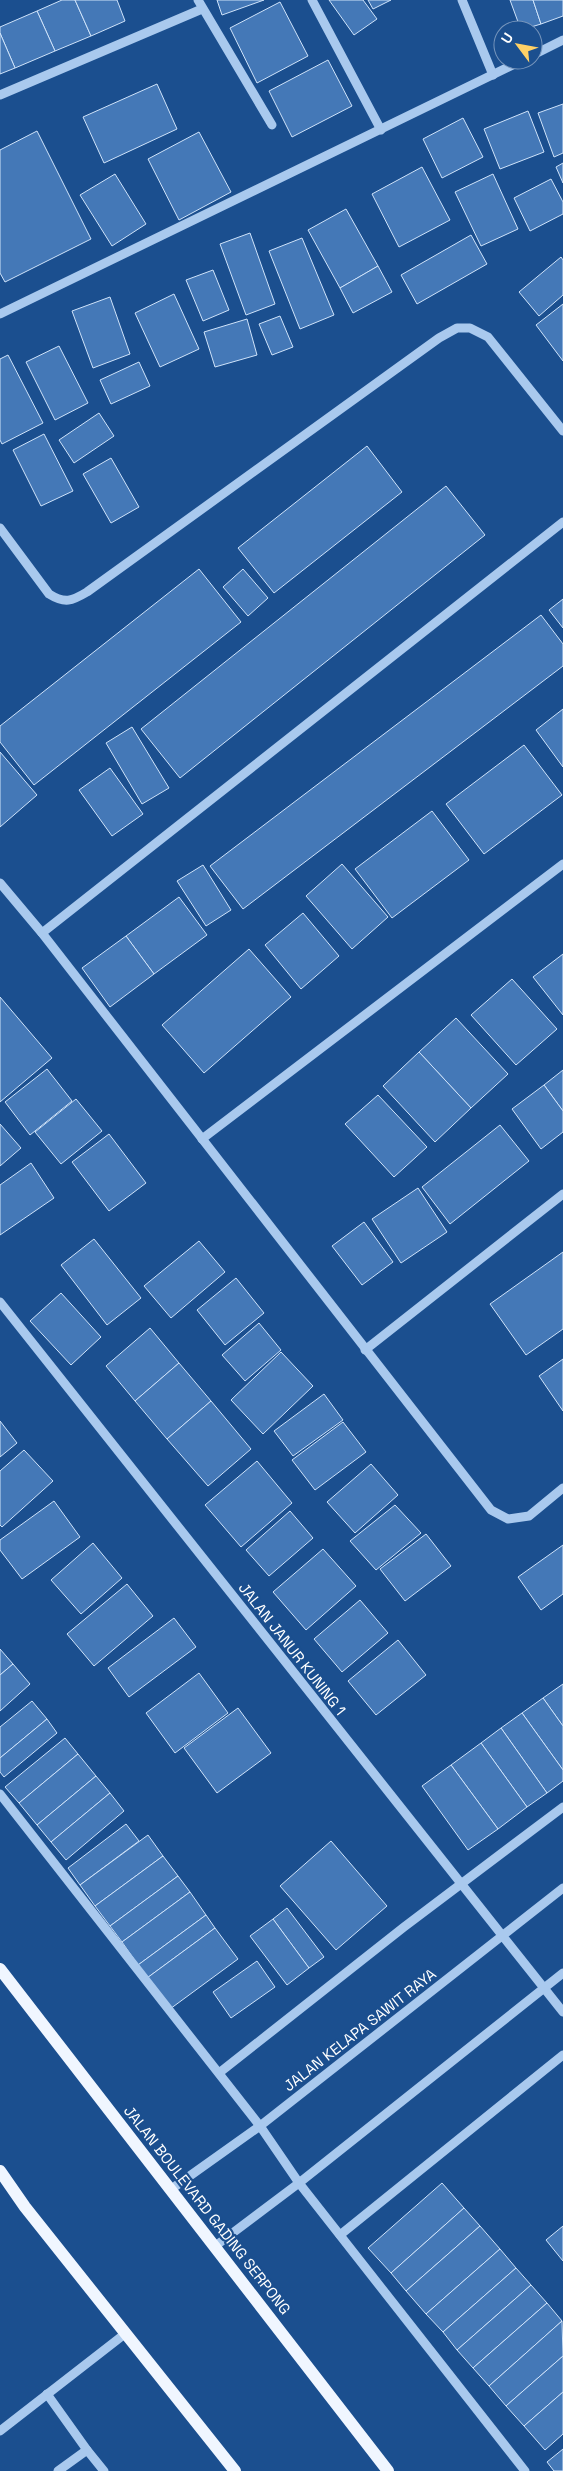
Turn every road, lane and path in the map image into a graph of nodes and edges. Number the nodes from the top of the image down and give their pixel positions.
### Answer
1 (198, 0) edge
2 (312, 0) edge
3 (462, 0) edge
4 (202, 9) junction
5 (563, 40) edge
6 (543, 50) edge
7 (503, 70) edge
8 (493, 75) junction
9 (0, 95) edge
10 (272, 125) dead end
11 (381, 130) junction
12 (0, 314) edge
13 (563, 431) edge
14 (563, 522) edge
15 (0, 528) edge
16 (563, 864) edge
17 (0, 883) edge
18 (42, 933) junction
19 (202, 1139) junction
20 (563, 1194) edge
21 (0, 1302) edge
22 (365, 1350) junction
23 (563, 1488) edge
24 (0, 1794) edge
25 (563, 1807) edge
26 (460, 1884) junction
27 (563, 1888) edge
28 (502, 1936) junction
29 (0, 1969) edge
30 (563, 1973) edge
31 (544, 1988) junction
32 (563, 2012) edge
33 (563, 2055) edge
34 (219, 2073) junction
35 (260, 2126) junction
36 (0, 2171) edge
37 (299, 2183) junction
38 (170, 2190) junction
39 (340, 2235) junction
40 (214, 2247) junction
41 (126, 2334) junction
42 (47, 2394) junction
43 (0, 2431) edge
44 (87, 2450) junction
45 (58, 2471) edge
46 (104, 2471) edge
47 (235, 2471) edge
48 (388, 2471) edge
49 (525, 2471) edge

1 - 4 street
2 - 11 street
3 - 8 street
4 - 9 street
4 - 10 street
5 - 6 street
7 - 8 street
8 - 11 street
11 - 12 street
13 - 15 street
14 - 18 street
16 - 19 street
17 - 18 street
18 - 19 street
19 - 22 street
20 - 22 street
21 - 26 street, JALAN JANUR KUNING 1
22 - 23 street
24 - 34 street
25 - 26 street
26 - 28 street, JALAN JANUR KUNING 1
26 - 34 street
27 - 28 street, JALAN KELAPA SAWIT RAYA
28 - 31 street, JALAN JANUR KUNING 1
28 - 35 street, JALAN KELAPA SAWIT RAYA
29 - 38 main road, JALAN BOULEVARD GADING SERPONG
30 - 31 street
31 - 32 street, JALAN JANUR KUNING 1
31 - 37 street
33 - 39 street
34 - 35 street
35 - 37 street
35 - 38 street, JALAN KELAPA SAWIT RAYA
36 - 41 main road
37 - 39 street
37 - 40 street
38 - 40 main road, JALAN BOULEVARD GADING SERPONG
39 - 49 street
40 - 48 main road, JALAN BOULEVARD GADING SERPONG
41 - 42 street
41 - 47 main road
42 - 43 street
42 - 44 street
44 - 45 street
44 - 46 street

